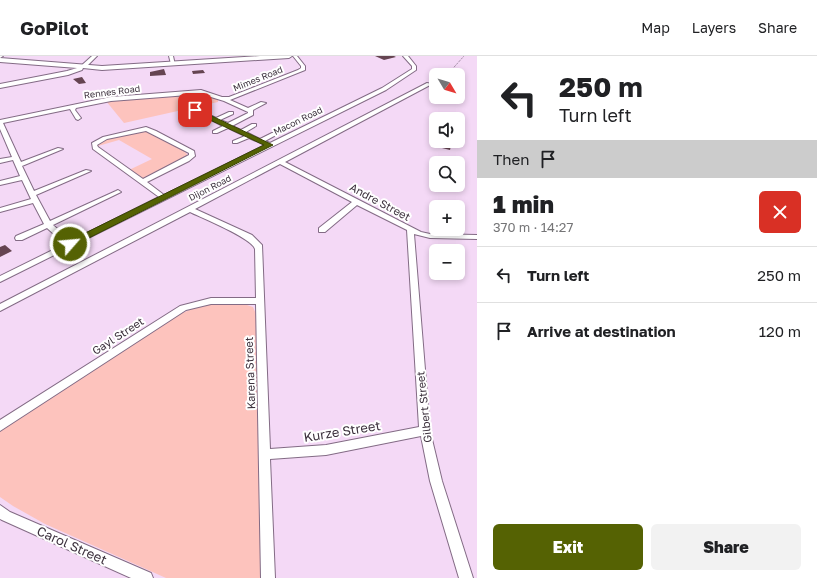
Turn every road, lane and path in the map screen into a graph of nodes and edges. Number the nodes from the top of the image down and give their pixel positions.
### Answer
1 (95, 56) edge
2 (171, 56) edge
3 (289, 56) edge
4 (295, 56) edge
5 (405, 56) edge
6 (464, 56) edge
7 (269, 57) edge
8 (0, 58) edge
9 (173, 64) junction
10 (83, 67) junction
11 (454, 68) edge
12 (429, 84) dead end
13 (0, 86) edge
14 (226, 99) junction
15 (244, 99) dead end
16 (264, 103) dead end
17 (233, 104) junction
18 (74, 106) junction
19 (248, 110) junction
20 (182, 113) dead end
21 (231, 113) dead end
22 (207, 116) junction
23 (78, 118) dead end
24 (215, 120) junction
25 (0, 122) edge
26 (193, 122) dead end
27 (254, 125) dead end
28 (227, 126) junction
29 (214, 131) dead end
30 (241, 132) junction
31 (274, 134) dead end
32 (249, 136) junction
33 (260, 141) junction
34 (235, 142) dead end
35 (269, 145) junction
36 (60, 149) dead end
37 (15, 158) junction
38 (0, 161) edge
39 (281, 162) junction
40 (19, 165) junction
41 (88, 171) dead end
42 (24, 177) junction
43 (142, 182) junction
44 (0, 183) edge
45 (118, 192) dead end
46 (34, 197) junction
47 (163, 197) junction
48 (356, 202) junction
49 (189, 209) junction
50 (0, 210) edge
51 (48, 225) junction
52 (322, 230) dead end
53 (410, 231) junction
54 (477, 237) edge
55 (19, 238) dead end
56 (70, 244) junction
57 (0, 279) edge
58 (260, 300) junction
59 (0, 308) edge
60 (0, 426) edge
61 (425, 431) junction
62 (264, 454) junction
63 (2, 516) edge
64 (146, 578) edge
65 (268, 578) edge
66 (466, 578) edge

1 - 10 street
2 - 9 street
3 - 7 street
4 - 14 street, Mimes Road
5 - 35 street, Macon Road
6 - 11 path
7 - 9 street
8 - 10 street
9 - 10 street
10 - 13 street
12 - 39 street, Dijon Road
14 - 17 street
14 - 18 street, Rennes Road
15 - 17 street
16 - 19 street
17 - 19 street
18 - 23 street
18 - 25 street, Rennes Road
19 - 28 street
20 - 22 street
21 - 24 street
22 - 24 street
22 - 26 street
24 - 28 street
25 - 37 street
27 - 30 street
28 - 29 street
28 - 30 street
30 - 32 street
31 - 33 street
32 - 33 street
32 - 34 street
33 - 35 street
35 - 47 street, Macon Road
36 - 40 street
37 - 38 street
37 - 40 street
39 - 48 street, Andre Street
39 - 49 street, Dijon Road
40 - 42 street
41 - 46 street
42 - 44 street
42 - 46 street
43 - 43 street
43 - 47 street
45 - 51 street
46 - 50 street
46 - 51 street
47 - 56 street, Macon Road
48 - 52 street
48 - 53 street, Andre Street
49 - 58 street, Karena Street
49 - 59 street, Dijon Road
51 - 55 street
51 - 56 street
53 - 54 street, Andre Street
53 - 61 street, Gilbert Street
56 - 57 street, Macon Road
58 - 60 street, Gayl Street
58 - 62 street, Karena Street
61 - 62 street, Kurze Street
61 - 66 street, Gilbert Street
62 - 65 street, Karena Street
63 - 64 street, Carol Street

